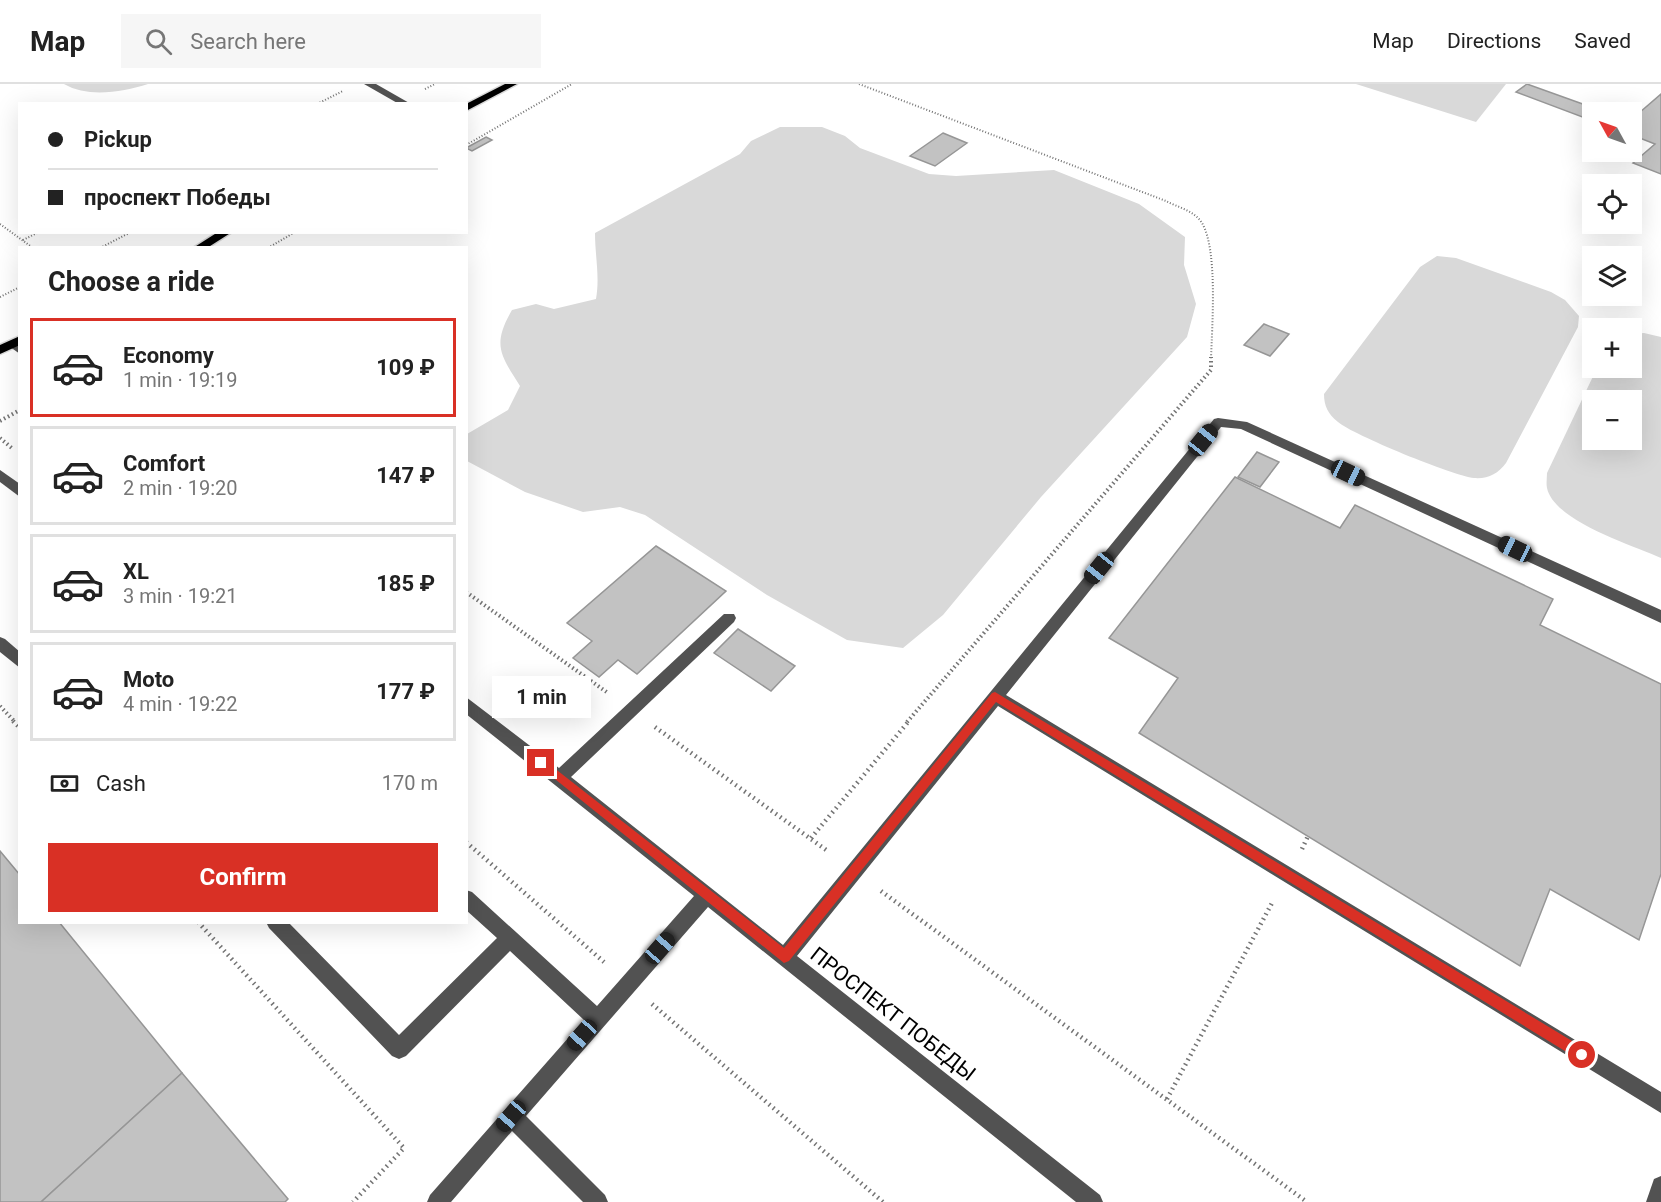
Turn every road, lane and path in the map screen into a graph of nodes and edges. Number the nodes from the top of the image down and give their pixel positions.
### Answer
1 (369, 84) edge
2 (512, 84) edge
3 (572, 84) edge
4 (859, 84) edge
5 (351, 88) dead end
6 (321, 102) edge
7 (403, 102) edge
8 (468, 107) edge
9 (468, 144) edge
10 (0, 224) edge
11 (35, 234) edge
12 (127, 234) edge
13 (223, 234) edge
14 (292, 234) edge
15 (23, 240) junction
16 (30, 246) edge
17 (104, 246) edge
18 (202, 246) edge
19 (271, 246) edge
20 (18, 288) edge
21 (0, 297) edge
22 (0, 335) edge
23 (17, 345) edge
24 (0, 350) edge
25 (18, 411) edge
26 (0, 421) edge
27 (0, 438) edge
28 (18, 452) edge
29 (0, 475) edge
30 (18, 490) edge
31 (468, 593) edge
32 (1661, 616) edge
33 (729, 618) dead end
34 (0, 643) edge
35 (18, 660) edge
36 (995, 696) junction
37 (0, 706) edge
38 (468, 706) edge
39 (632, 710) junction
40 (18, 726) edge
41 (559, 778) junction
42 (811, 838) junction
43 (468, 844) edge
44 (855, 872) junction
45 (1287, 875) junction
46 (707, 895) junction
47 (468, 900) edge
48 (200, 924) edge
49 (278, 924) edge
50 (510, 938) junction
51 (784, 957) junction
52 (629, 984) junction
53 (597, 1019) junction
54 (1167, 1099) junction
55 (1661, 1103) edge
56 (511, 1116) junction
57 (1661, 1186) edge
58 (353, 1202) edge
59 (436, 1202) edge
60 (598, 1202) edge
61 (883, 1202) edge
62 (1093, 1202) edge
63 (1307, 1202) edge
64 (1656, 1202) edge

1 - 7 street
2 - 8 main road
3 - 9 path
4 - 42 path
5 - 6 path
10 - 15 path
11 - 15 path
12 - 17 path
13 - 18 main road
14 - 19 path
15 - 16 path
20 - 21 path
22 - 23 main road
23 - 24 main road
25 - 26 path
27 - 28 path
29 - 30 street
31 - 39 path
32 - 36 street
33 - 39 street
34 - 35 street
36 - 44 street
36 - 45 street
37 - 40 path
38 - 41 street, ПРОСПЕКТ ПОБЕДЫ
39 - 41 street
39 - 42 path
41 - 46 street, ПРОСПЕКТ ПОБЕДЫ
42 - 44 path
43 - 52 path
44 - 51 street
44 - 54 path
45 - 54 path
45 - 55 street
46 - 51 street, ПРОСПЕКТ ПОБЕДЫ
46 - 52 street
47 - 50 street
48 - 58 path
49 - 50 street
50 - 53 street
51 - 62 street, ПРОСПЕКТ ПОБЕДЫ
52 - 53 street
52 - 61 path
53 - 56 street
54 - 63 path
56 - 59 street
56 - 60 street
57 - 64 street

